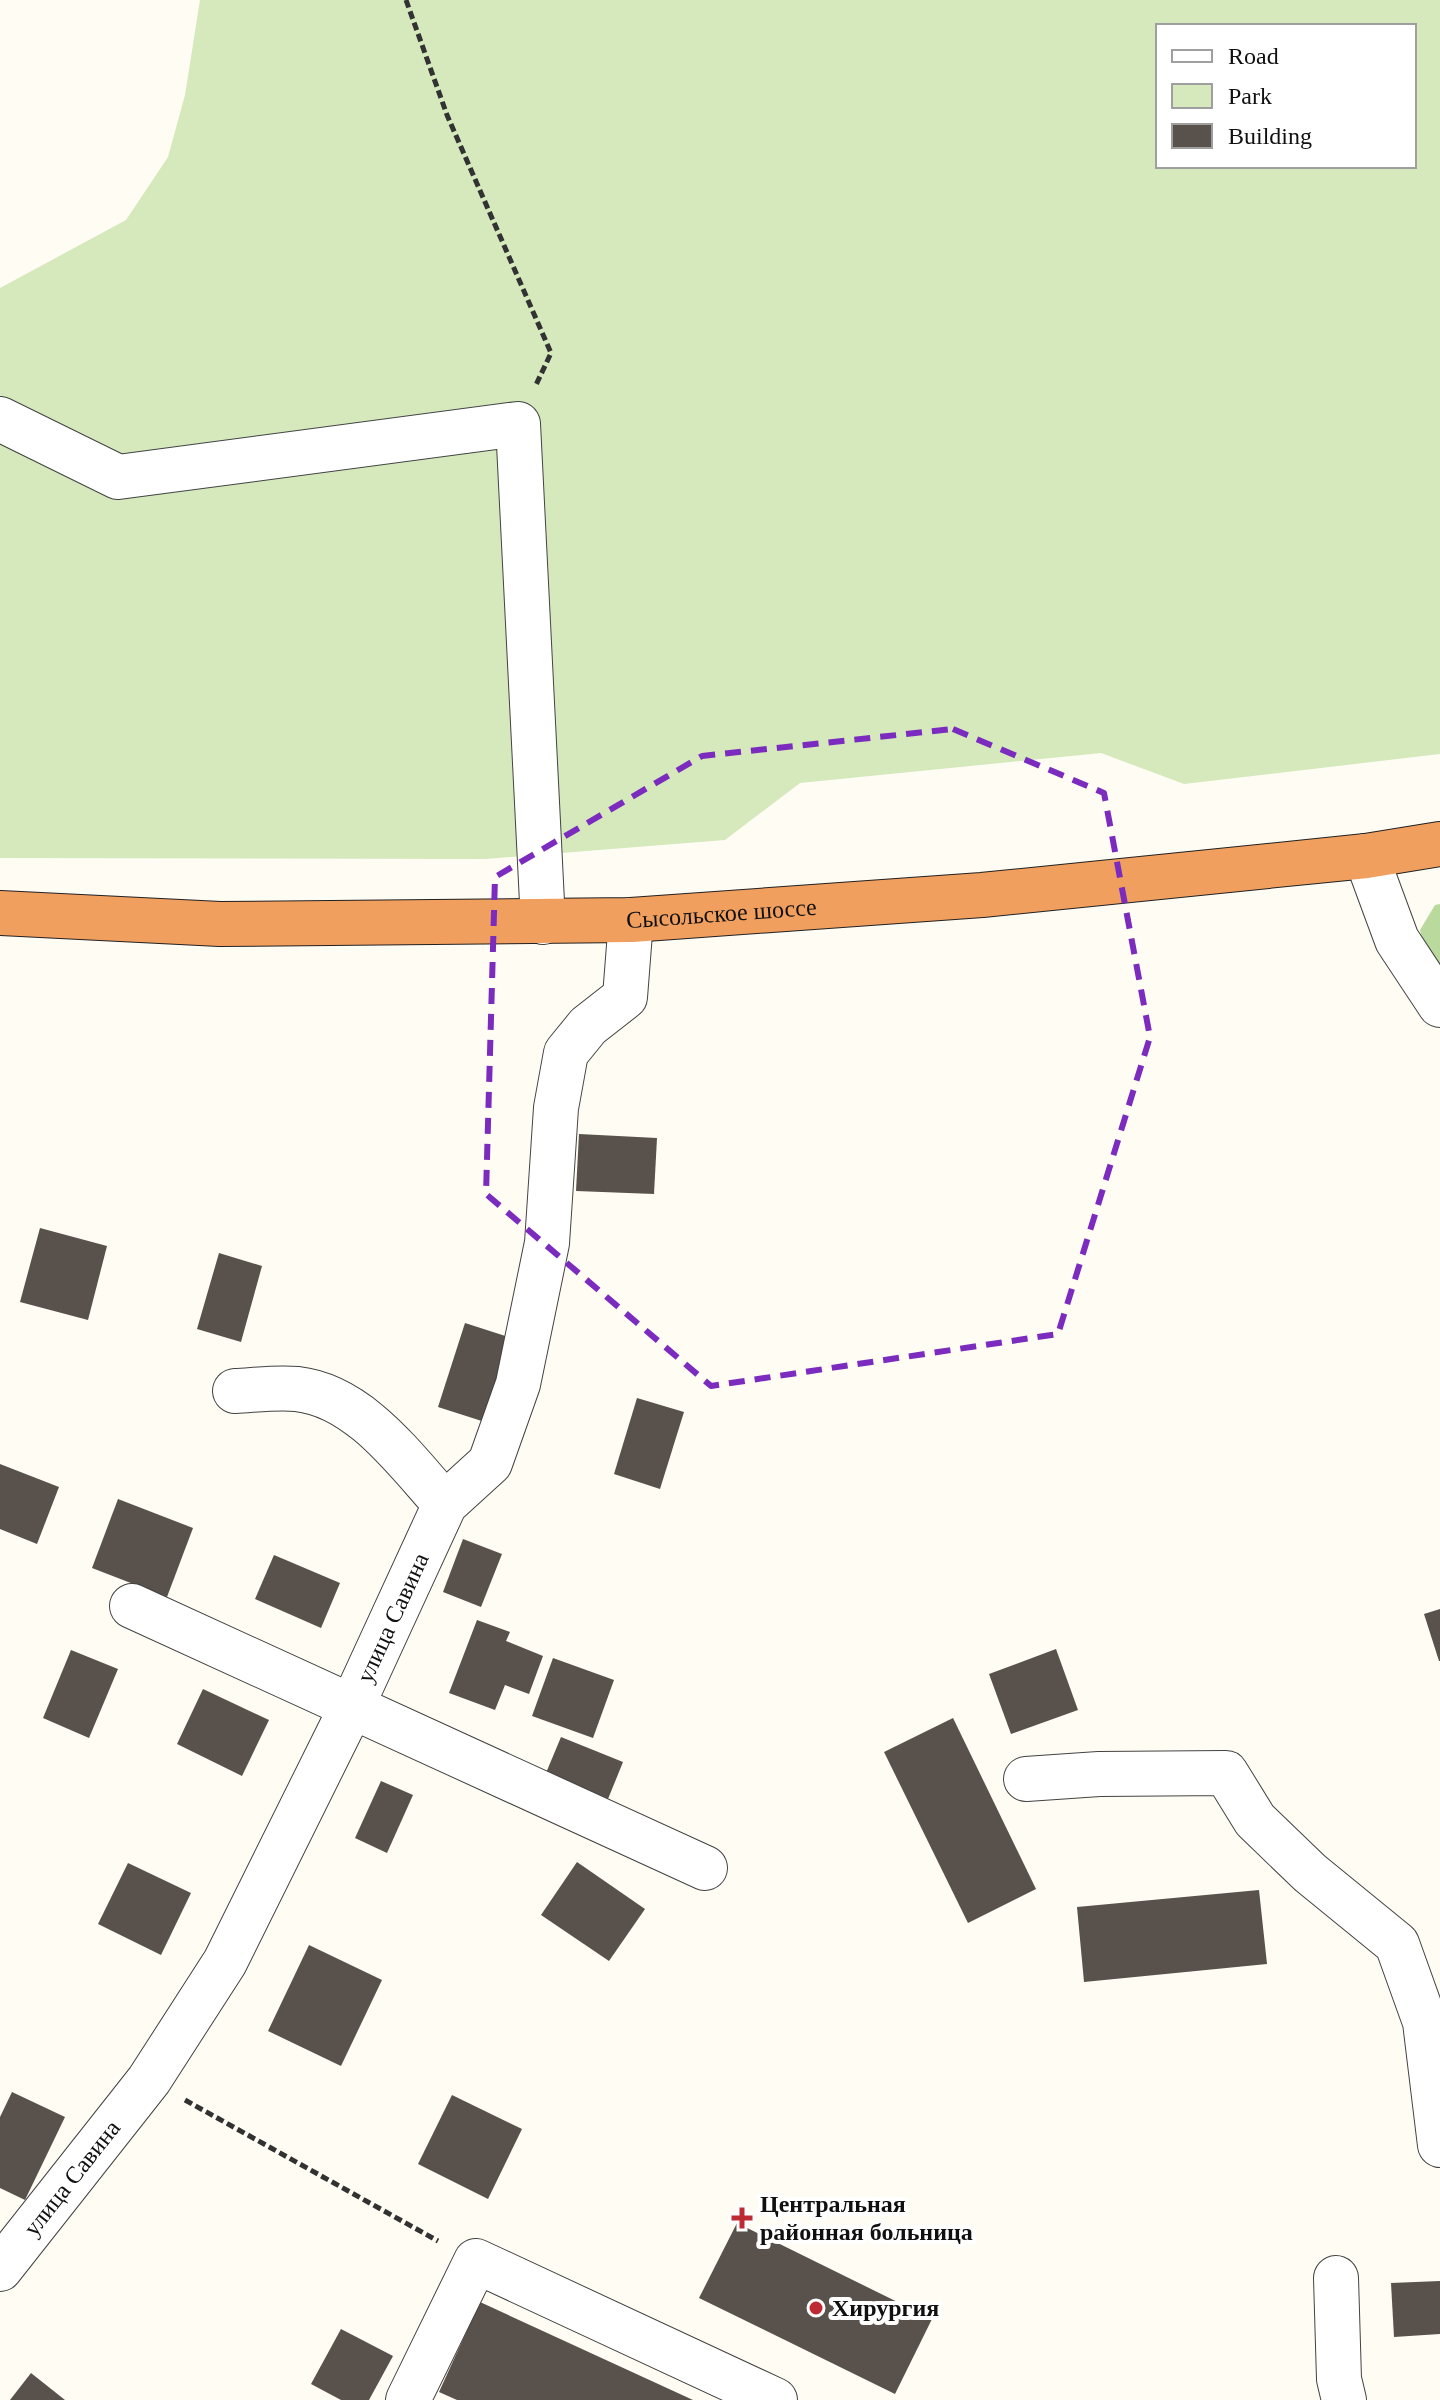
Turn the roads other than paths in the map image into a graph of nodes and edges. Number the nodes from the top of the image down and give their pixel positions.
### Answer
1 (0, 419) edge
2 (1440, 844) edge
3 (1366, 856) junction
4 (0, 913) edge
5 (631, 920) junction
6 (543, 922) junction
7 (1440, 1005) edge
8 (235, 1391) dead end
9 (445, 1504) junction
10 (132, 1606) dead end
11 (353, 1704) junction
12 (1026, 1779) dead end
13 (705, 1868) dead end
14 (1440, 2145) edge
15 (0, 2269) edge
16 (1336, 2278) dead end
17 (408, 2400) edge
18 (775, 2400) edge
19 (1344, 2400) edge

1 - 6 street
2 - 3 highway, Сысольское шоссе
3 - 5 highway, Сысольское шоссе
3 - 7 street
4 - 6 highway, Сысольское шоссе
5 - 6 highway, Сысольское шоссе
5 - 9 street, улица Савина
8 - 9 street
9 - 11 street, улица Савина
10 - 11 street
11 - 13 street
11 - 15 street, улица Савина
12 - 14 street
16 - 19 street
17 - 18 street

